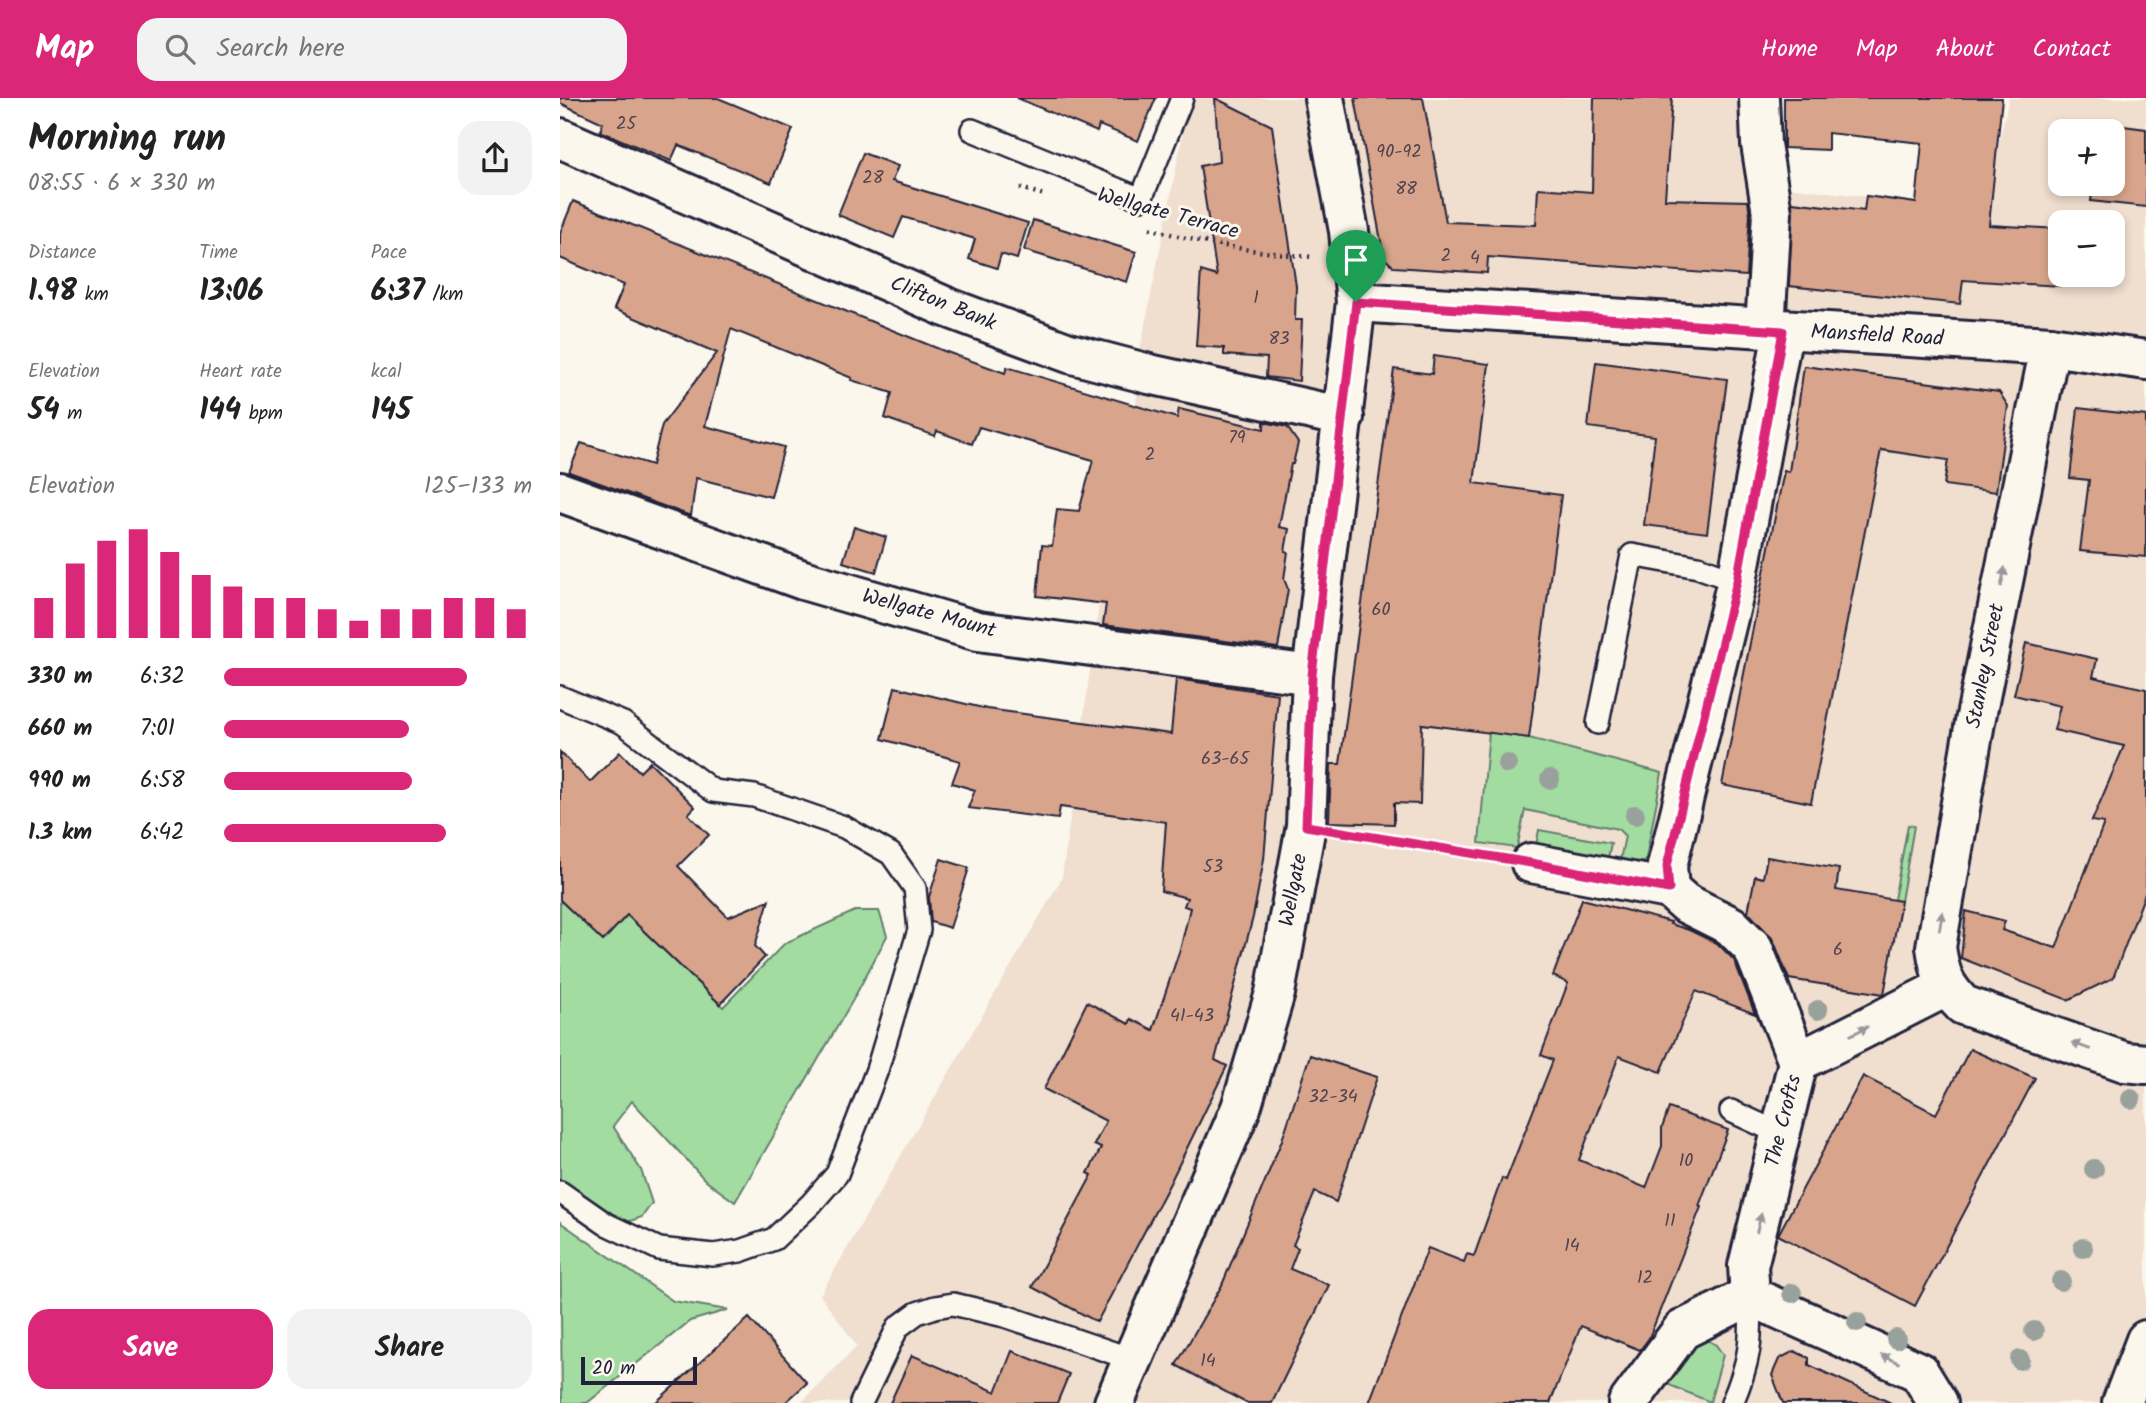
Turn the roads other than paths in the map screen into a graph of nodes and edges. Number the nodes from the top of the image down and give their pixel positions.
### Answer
1 (1182, 98) edge
2 (1759, 98) edge
3 (1319, 100) edge
4 (972, 130) dead end
5 (560, 138) edge
6 (1356, 302) junction
7 (1774, 329) junction
8 (2050, 346) junction
9 (2146, 360) edge
10 (1344, 417) junction
11 (560, 492) edge
12 (1737, 581) junction
13 (1312, 675) junction
14 (560, 697) edge
15 (1598, 723) dead end
16 (1547, 875) road end
17 (1669, 889) junction
18 (1946, 988) junction
19 (1798, 1062) junction
20 (2146, 1064) edge
21 (1731, 1111) dead end
22 (1781, 1134) junction
23 (560, 1192) edge
24 (1750, 1296) junction
25 (2146, 1340) edge
26 (1134, 1360) junction
27 (861, 1403) edge
28 (1114, 1403) edge
29 (1628, 1403) edge
30 (1732, 1403) edge
31 (1938, 1403) edge
32 (2122, 1403) edge

1 - 4 lane
2 - 7 street
3 - 6 street, Wellgate
5 - 10 street, Clifton Bank
6 - 7 street, Mansfield Road
6 - 10 street, Wellgate
7 - 8 street, Mansfield Road
7 - 12 street
8 - 9 street, Mansfield Road
18 -> 8 street, Stanley Street
10 - 13 street, Wellgate
11 - 13 street, Wellgate Mount
12 - 15 lane
12 - 17 street
13 - 26 street, Wellgate
14 - 23 lane
16 - 17 street
17 - 19 street
19 -> 18 street, The Crofts
20 -> 18 street
19 - 22 street, The Crofts
21 - 22 lane
24 -> 22 street, The Crofts
24 - 29 street
24 - 30 lane
31 -> 24 street
25 - 32 street
26 - 27 lane
26 - 28 street, Wellgate

